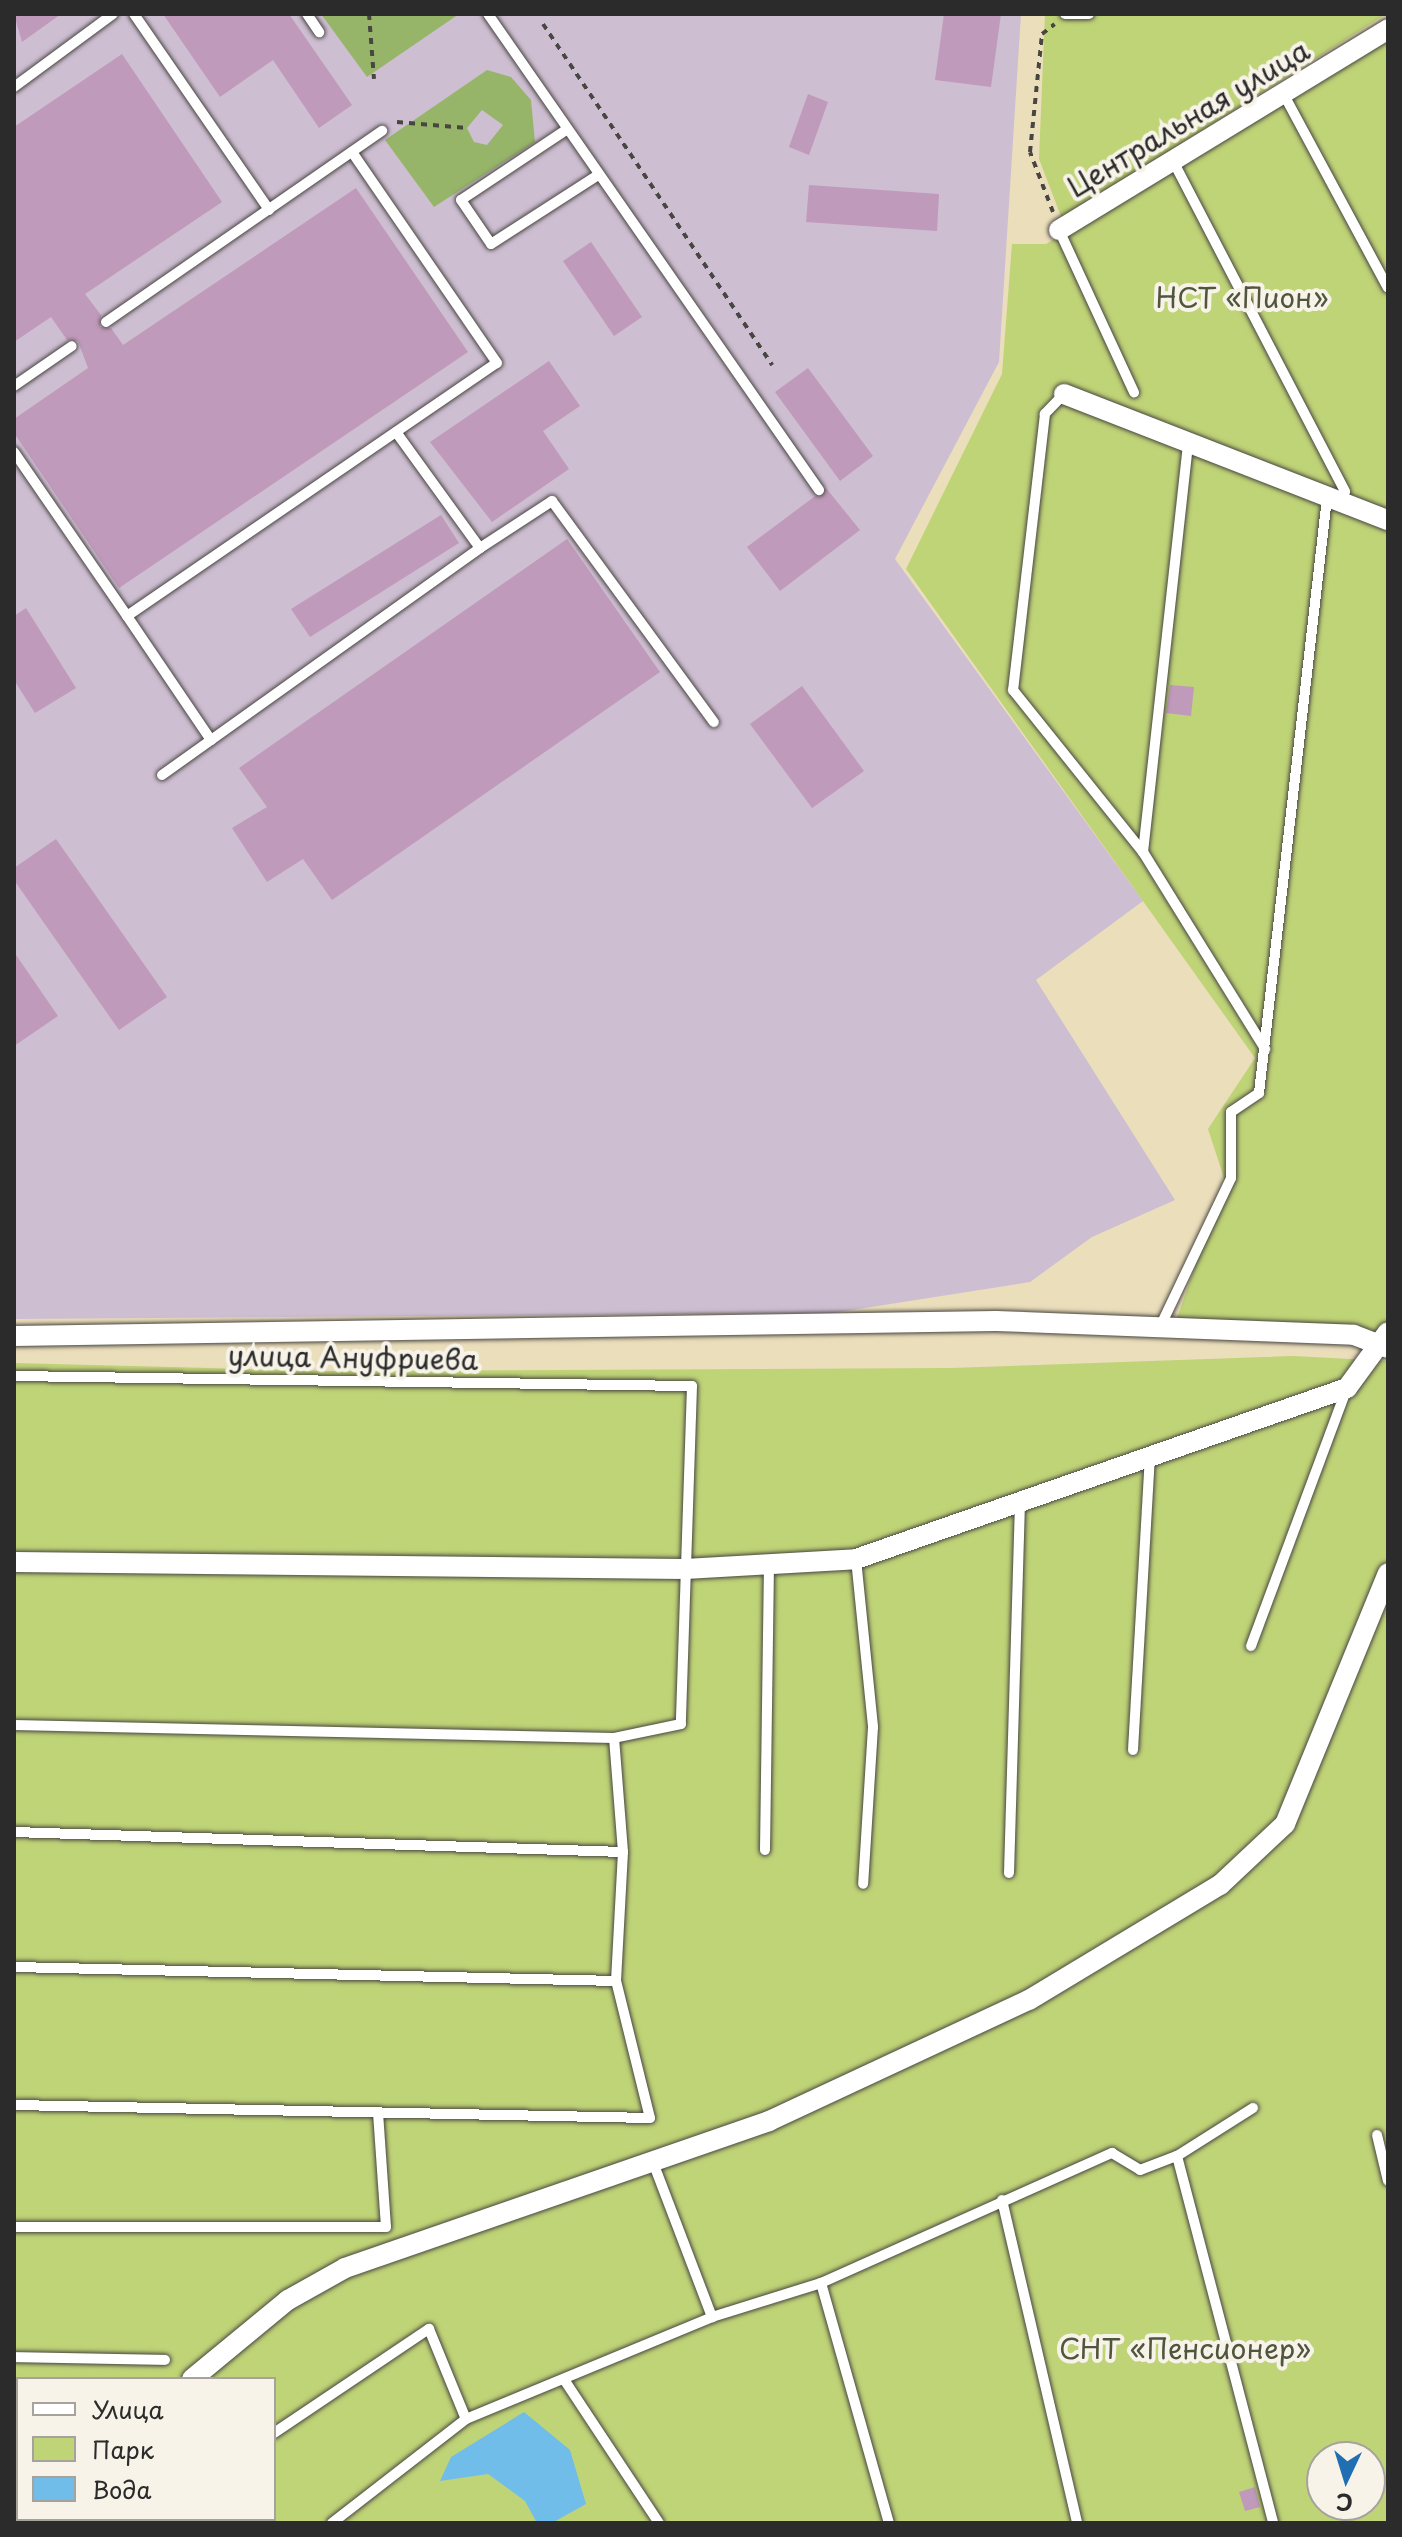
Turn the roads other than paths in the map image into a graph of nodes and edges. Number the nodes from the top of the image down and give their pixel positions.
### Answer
1 (113, 14) edge
2 (134, 14) edge
3 (307, 14) edge
4 (488, 14) edge
5 (1089, 14) edge
6 (1065, 16) edge
7 (1388, 29) edge
8 (319, 32) dead end
9 (14, 87) edge
10 (1283, 93) junction
11 (566, 130) junction
12 (382, 131) dead end
13 (352, 152) junction
14 (1172, 159) junction
15 (598, 175) junction
16 (269, 210) junction
17 (1059, 230) joint
18 (1388, 288) edge
19 (106, 322) dead end
20 (72, 346) dead end
21 (14, 386) edge
22 (1134, 392) dead end
23 (1064, 394) joint
24 (396, 432) junction
25 (1188, 446) junction
26 (14, 452) edge
27 (819, 490) dead end
28 (1336, 495) junction
29 (1388, 520) edge
30 (480, 548) junction
31 (127, 616) junction
32 (714, 722) dead end
33 (211, 740) junction
34 (162, 775) dead end
35 (1143, 852) junction
36 (1265, 1049) junction
37 (1160, 1327) junction
38 (14, 1336) edge
39 (1385, 1342) edge
40 (14, 1376) edge
41 (1347, 1388) junction
42 (1150, 1453) junction
43 (1020, 1499) junction
44 (856, 1559) junction
45 (14, 1562) edge
46 (769, 1562) junction
47 (685, 1569) junction
48 (1388, 1573) edge
49 (1251, 1646) dead end
50 (14, 1725) edge
51 (614, 1738) junction
52 (1133, 1750) dead end
53 (14, 1832) edge
54 (765, 1850) dead end
55 (623, 1852) junction
56 (1009, 1873) dead end
57 (863, 1884) dead end
58 (14, 1967) edge
59 (616, 1981) junction
60 (14, 2105) edge
61 (1253, 2108) dead end
62 (378, 2113) junction
63 (1377, 2135) dead end
64 (1177, 2156) junction
65 (654, 2165) junction
66 (1388, 2181) edge
67 (1002, 2200) junction
68 (14, 2227) edge
69 (821, 2283) junction
70 (712, 2317) junction
71 (14, 2357) edge
72 (165, 2360) dead end
73 (194, 2377) edge
74 (565, 2381) junction
75 (466, 2419) junction
76 (276, 2432) edge
77 (332, 2523) edge
78 (659, 2523) edge
79 (889, 2523) edge
80 (1077, 2523) edge
81 (1273, 2523) edge

1 - 9 lane
2 - 16 lane
3 - 8 lane
4 - 11 lane
5 - 6 lane
7 - 10 street, Центральная улица
10 - 14 street, Центральная улица
10 - 18 lane
11 - 15 lane
11 - 15 lane
12 - 13 lane
13 - 16 lane
13 - 24 lane
14 - 17 street, Центральная улица
14 - 28 lane
15 - 27 lane
16 - 19 lane
17 - 22 lane
20 - 21 lane
23 - 25 street
23 - 35 lane
24 - 30 lane
24 - 31 lane
25 - 28 street
25 - 35 lane
26 - 31 lane
28 - 29 street
28 - 36 lane
30 - 32 lane
30 - 33 lane
31 - 33 lane
33 - 34 lane
35 - 36 lane
36 - 37 lane
37 - 38 street
37 - 39 street
39 - 41 street
40 - 47 lane, улица Ануфриева
41 - 42 street
41 - 49 lane
42 - 43 street
42 - 52 lane
43 - 44 street
43 - 56 lane
44 - 46 street
44 - 57 lane
45 - 47 street
46 - 47 street
46 - 54 lane
47 - 51 lane
48 - 65 street
50 - 51 lane
51 - 55 lane
53 - 55 lane
55 - 59 lane
58 - 59 lane
59 - 62 lane
60 - 62 lane
61 - 64 lane
62 - 68 lane
63 - 66 lane
64 - 67 lane
64 - 81 lane
65 - 70 lane
65 - 73 street
67 - 69 lane
67 - 80 lane
69 - 70 lane
69 - 79 lane
70 - 74 lane
71 - 72 lane
74 - 75 lane
74 - 78 lane
75 - 76 lane
75 - 77 lane

